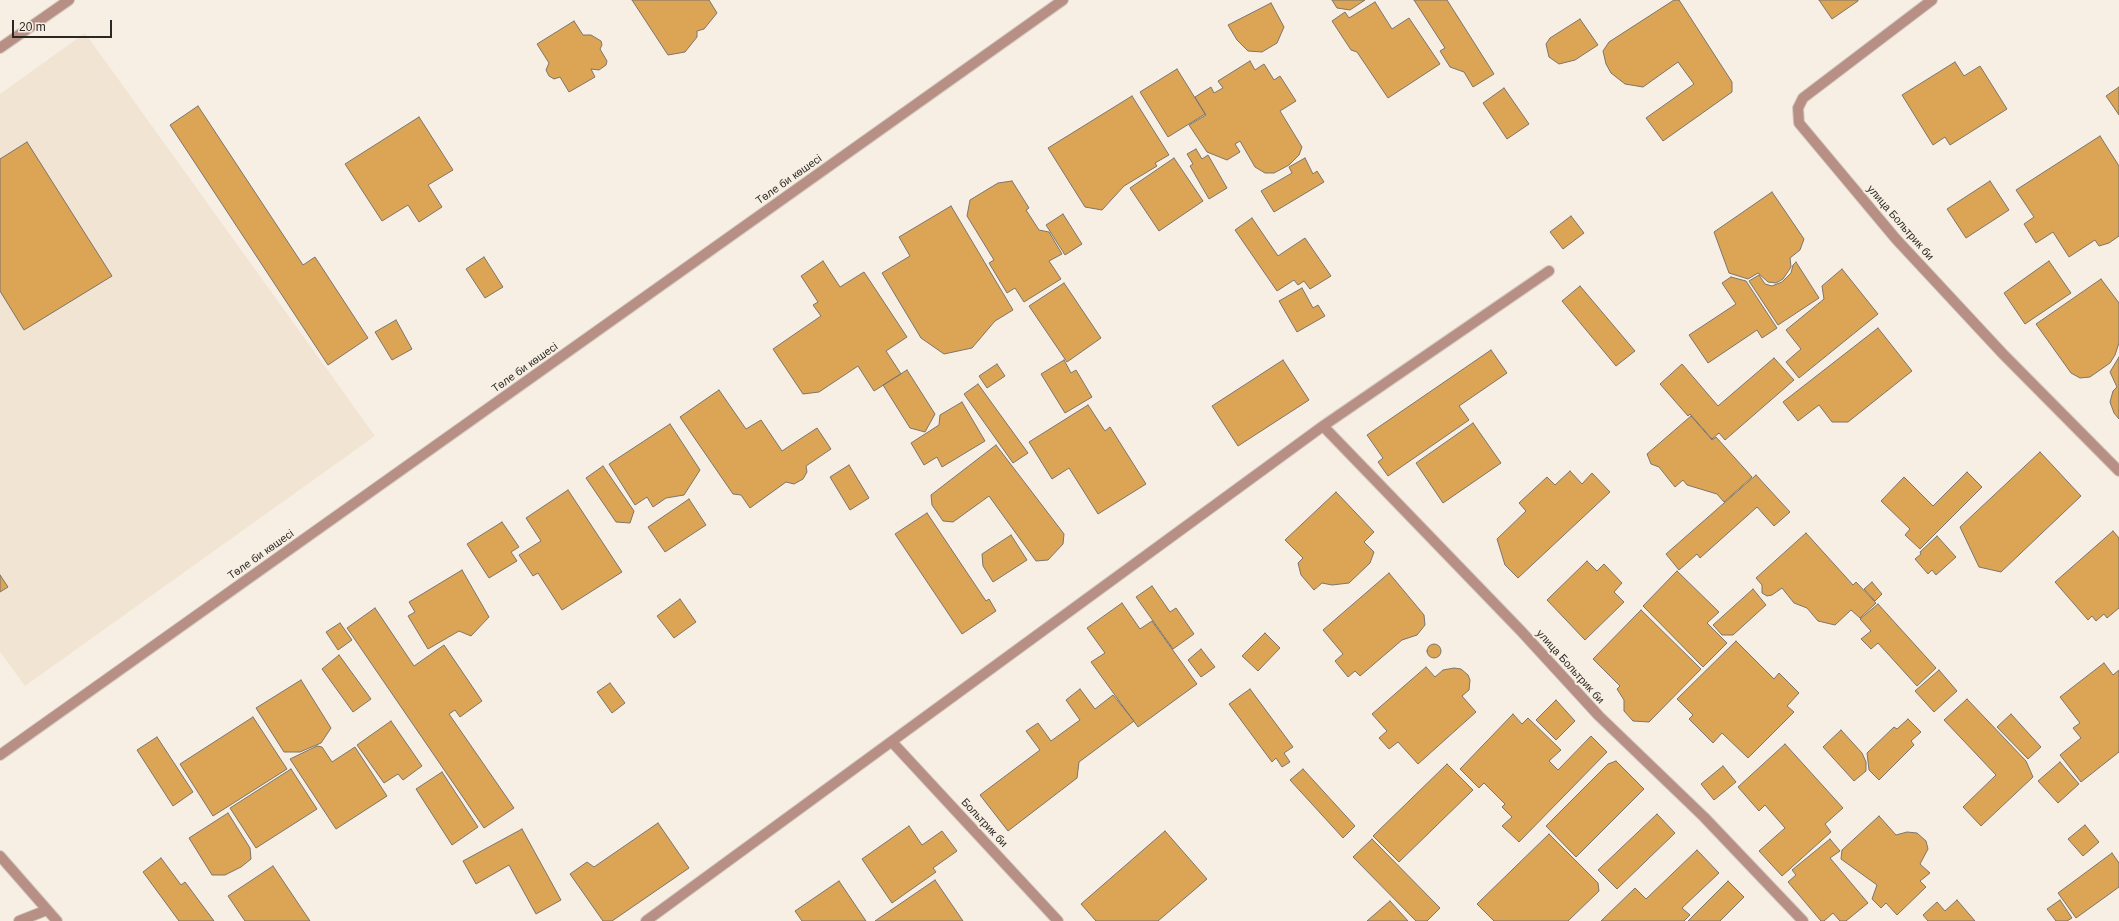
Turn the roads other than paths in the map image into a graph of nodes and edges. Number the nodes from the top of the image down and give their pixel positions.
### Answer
1 (69, 0) edge
2 (1063, 0) edge
3 (1932, 0) edge
4 (0, 48) edge
5 (1549, 271) dead end
6 (1323, 426) junction
7 (2119, 471) edge
8 (892, 742) junction
9 (0, 755) edge
10 (0, 856) edge
11 (47, 910) junction
12 (19, 921) edge
13 (58, 921) edge
14 (646, 921) edge
15 (1058, 921) edge
16 (1803, 921) edge

1 - 4 street
2 - 9 street, Төле би көшесі
3 - 7 street, улица Больтрик би
5 - 6 street
6 - 8 street
6 - 16 street, улица Больтрик би
8 - 14 street
8 - 15 street, Больтрик би
10 - 11 street
11 - 12 street
11 - 13 street

